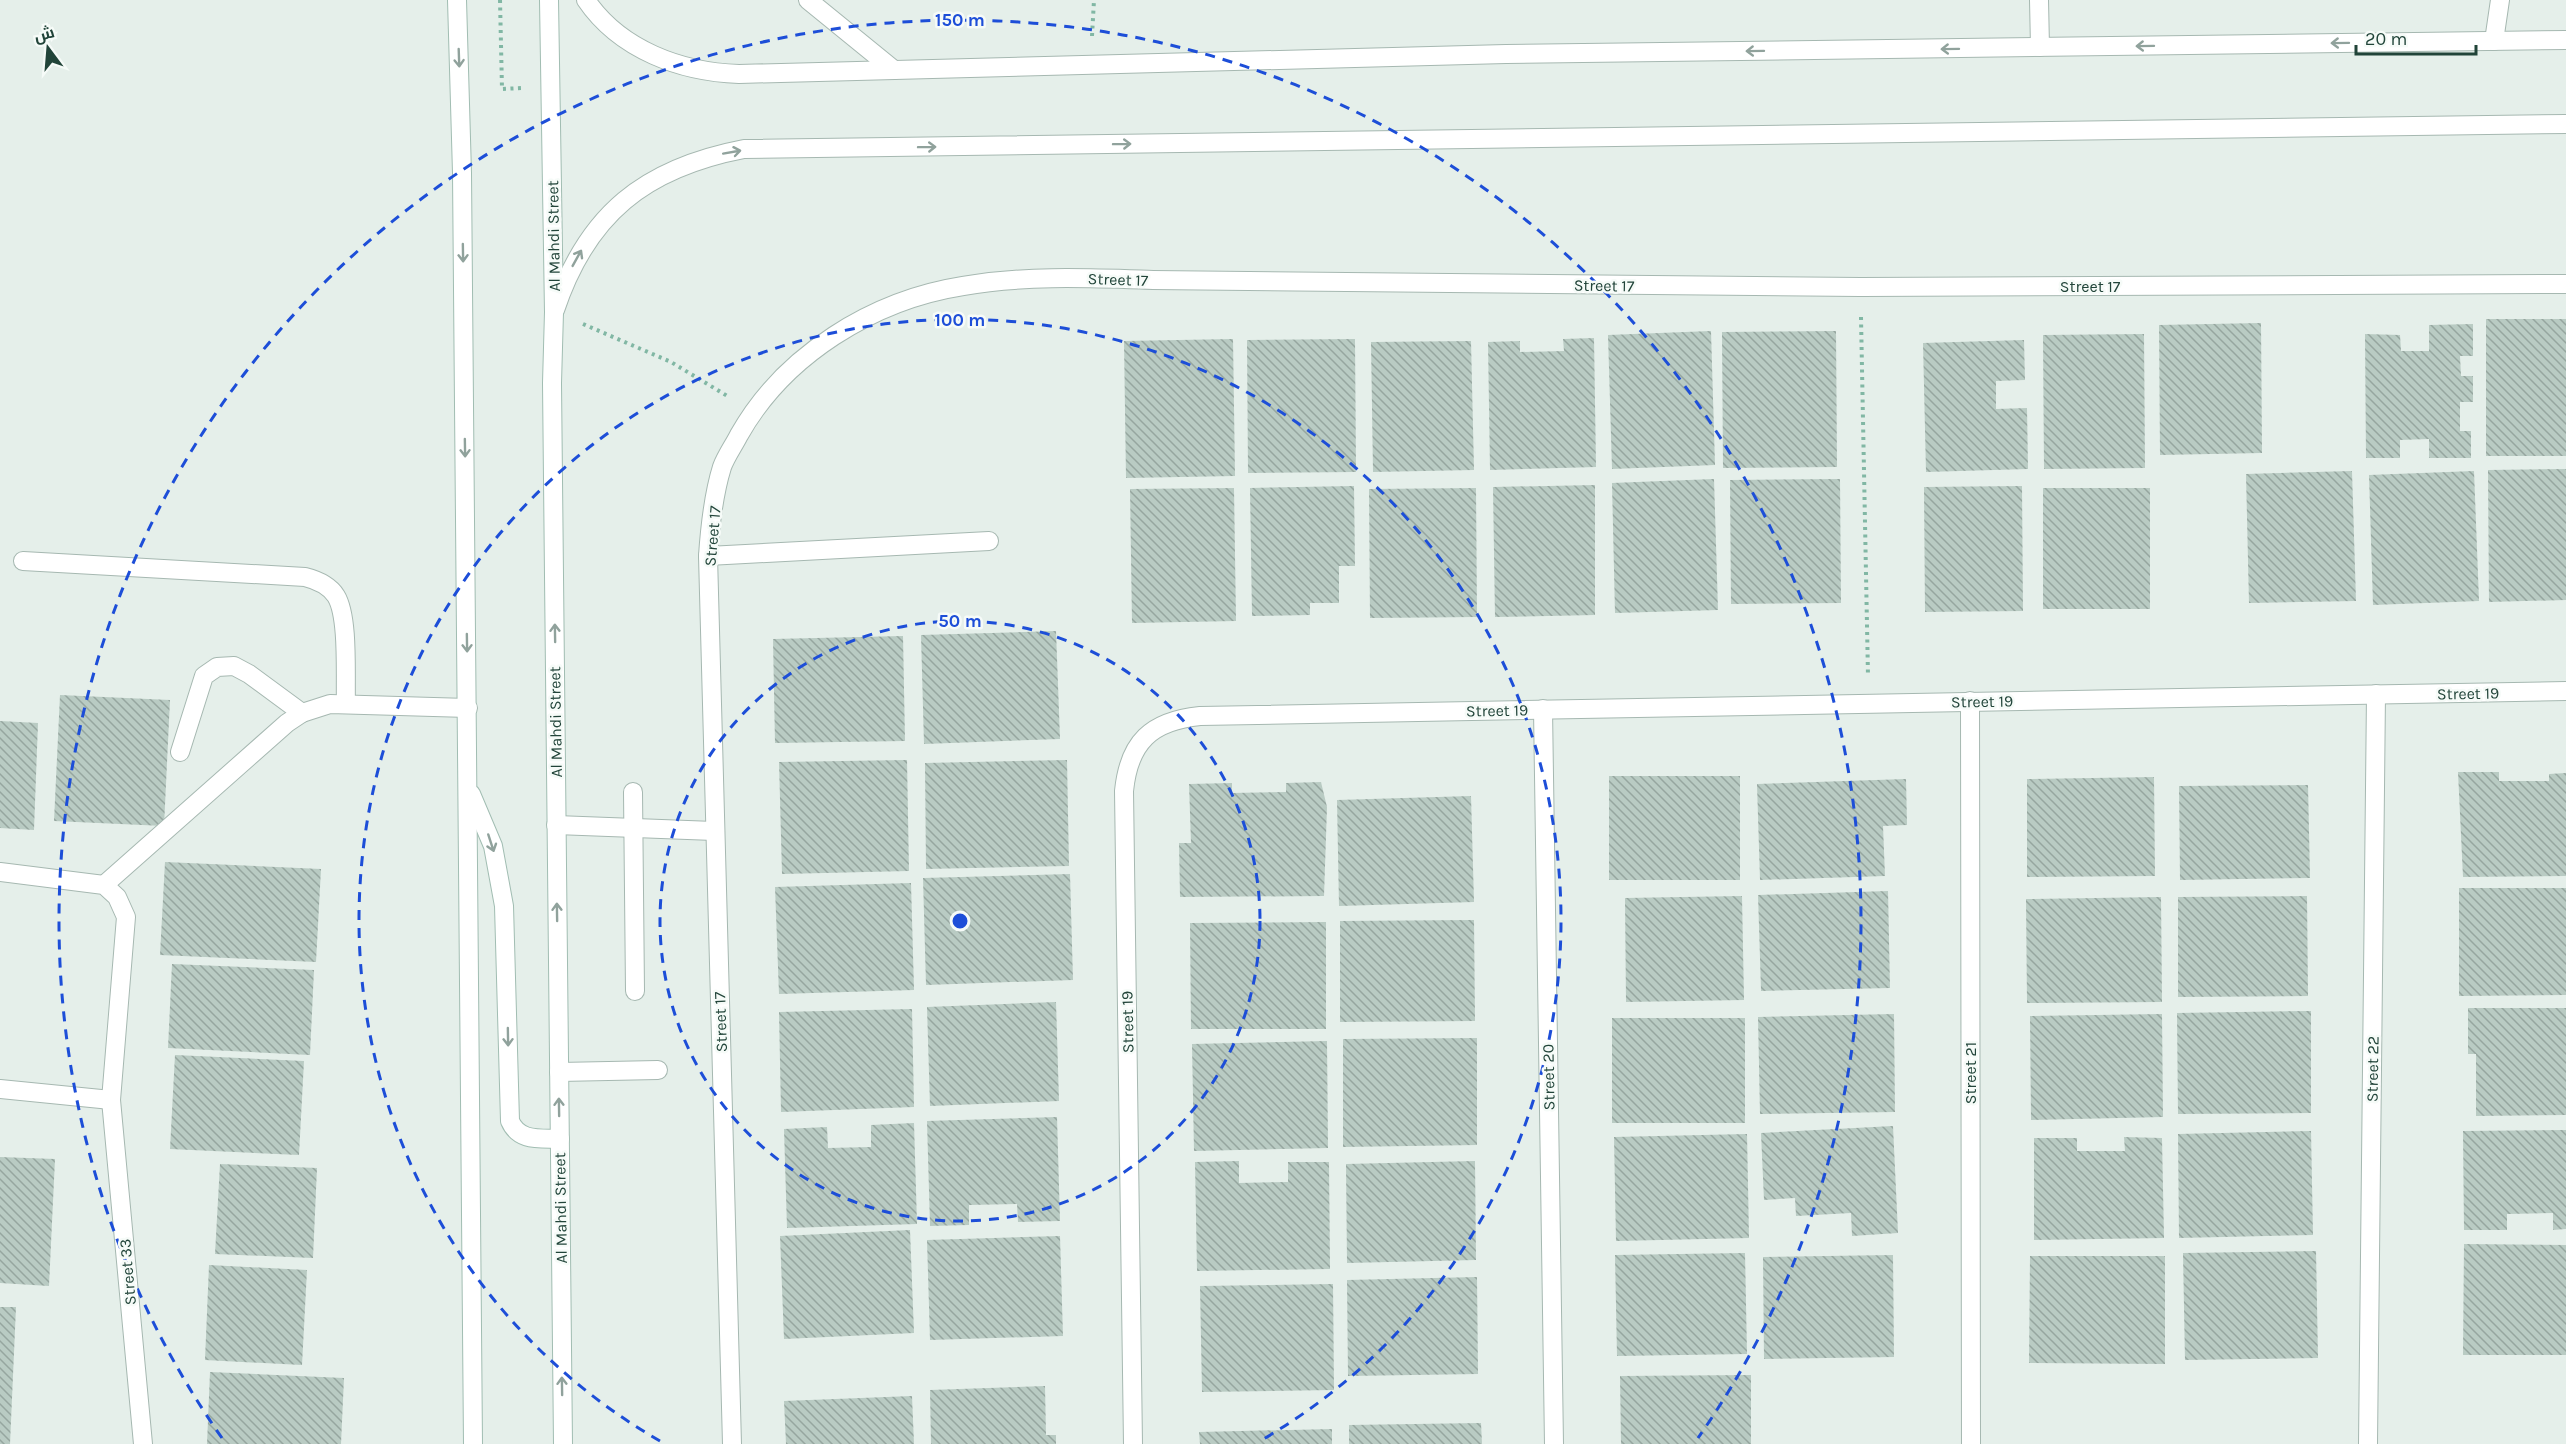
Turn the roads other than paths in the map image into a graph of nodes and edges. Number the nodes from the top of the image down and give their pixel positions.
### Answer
1 (457, 0) edge
2 (549, 0) edge
3 (586, 0) edge
4 (808, 0) edge
5 (2039, 0) edge
6 (2500, 0) edge
7 (2566, 40) edge
8 (2494, 41) junction
9 (2040, 47) junction
10 (894, 70) junction
11 (2566, 124) edge
12 (2566, 284) edge
13 (554, 312) junction
14 (989, 541) dead end
15 (708, 556) junction
16 (23, 561) dead end
17 (2566, 691) edge
18 (2376, 694) junction
19 (1970, 701) junction
20 (346, 704) junction
21 (468, 708) junction
22 (1543, 709) junction
23 (302, 713) junction
24 (180, 752) dead end
25 (469, 790) junction
26 (633, 792) dead end
27 (556, 825) junction
28 (633, 828) junction
29 (714, 831) junction
30 (0, 872) edge
31 (104, 885) junction
32 (635, 991) dead end
33 (658, 1070) dead end
34 (559, 1072) junction
35 (0, 1089) edge
36 (111, 1100) junction
37 (560, 1139) junction
38 (143, 1444) edge
39 (473, 1444) edge
40 (562, 1444) edge
41 (732, 1444) edge
42 (1133, 1444) edge
43 (1554, 1444) edge
44 (1971, 1444) edge
45 (2368, 1444) edge

1 -> 21 street
2 - 13 street, Al Mahdi Street
3 - 10 street
4 - 10 street
5 - 9 street
6 - 8 street
7 - 8 street
8 -> 9 street
9 -> 10 street
13 -> 11 street
12 - 15 street, Street 17
27 -> 13 street, Al Mahdi Street
14 - 15 street
15 - 29 street, Street 17
16 - 20 street
17 - 18 street, Street 19
18 - 19 street, Street 19
18 - 45 street, Street 22
19 - 22 street, Street 19
19 - 44 street, Street 21
20 - 21 street
20 - 23 street
21 - 25 street
22 - 42 street, Street 19
22 - 43 street, Street 20
23 - 24 street
23 - 31 street
25 -> 37 street
25 - 39 street
26 - 28 street
27 - 28 street
34 -> 27 street, Al Mahdi Street
28 - 29 street
28 - 32 street
29 - 41 street, Street 17
30 - 31 street
31 - 36 street, Street 33
33 - 34 street
37 -> 34 street, Al Mahdi Street
35 - 36 street
36 - 38 street, Street 33
40 -> 37 street, Al Mahdi Street

